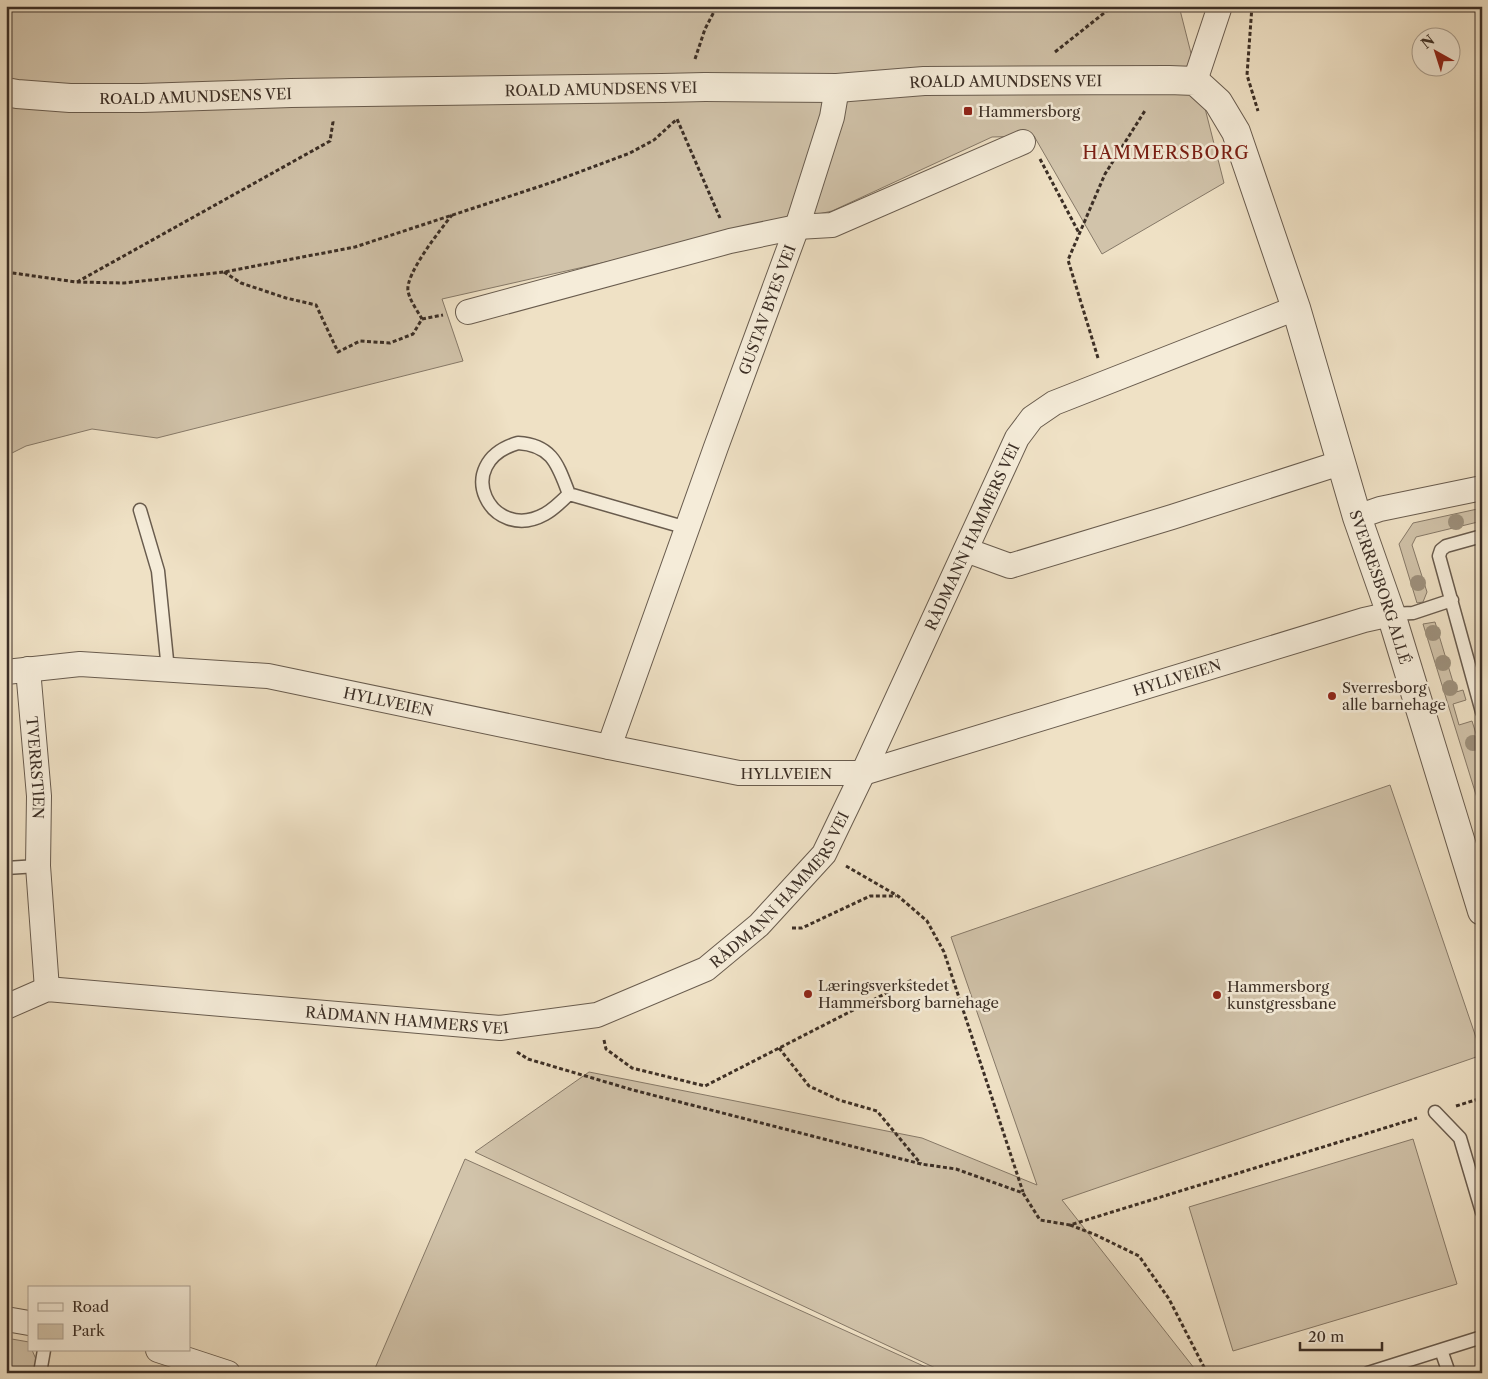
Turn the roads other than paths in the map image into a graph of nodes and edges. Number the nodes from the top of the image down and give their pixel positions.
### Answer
1 (1217, 8) edge
2 (1195, 81) junction
3 (837, 88) junction
4 (6, 92) edge
5 (1024, 142) road end
6 (797, 227) junction
7 (1296, 308) junction
8 (468, 312) dead end
9 (1340, 463) junction
10 (1482, 488) edge
11 (569, 494) junction
12 (140, 510) dead end
13 (1357, 517) junction
14 (687, 528) junction
15 (1482, 536) edge
16 (966, 550) junction
17 (1452, 600) junction
18 (1391, 614) junction
19 (168, 670) junction
20 (17, 671) edge
21 (1481, 710) edge
22 (609, 748) junction
23 (863, 773) junction
24 (38, 866) junction
25 (6, 868) edge
26 (1482, 911) edge
27 (47, 989) junction
28 (6, 1007) edge
29 (1435, 1112) road end
30 (1482, 1212) edge
31 (6, 1319) edge
32 (28, 1323) edge
33 (1482, 1337) edge
34 (1442, 1350) junction
35 (44, 1352) edge
36 (164, 1352) edge
37 (40, 1373) edge
38 (228, 1373) edge
39 (1363, 1373) edge
40 (1368, 1373) edge
41 (1448, 1373) edge

1 - 2 street
2 - 3 street, ROALD AMUNDSENS VEI
2 - 7 street, SVERRESBORG ALLÉ
3 - 4 street, ROALD AMUNDSENS VEI, bridge
3 - 6 street, GUSTAV BYES VEI
5 - 6 street
6 - 8 street
6 - 14 street, GUSTAV BYES VEI
7 - 9 street, SVERRESBORG ALLÉ
7 - 16 street, RÅDMANN HAMMERS VEI
9 - 13 street, SVERRESBORG ALLÉ
9 - 16 street
10 - 13 street
11 - 11 lane
11 - 14 lane
12 - 19 lane
13 - 18 street, SVERRESBORG ALLÉ
14 - 22 street, GUSTAV BYES VEI
15 - 17 lane
16 - 23 street, RÅDMANN HAMMERS VEI
17 - 18 lane
17 - 21 lane
18 - 23 street, HYLLVEIEN
18 - 26 street, SVERRESBORG ALLÉ
19 - 20 street, HYLLVEIEN
19 - 22 street, HYLLVEIEN
20 - 24 street, TVERRSTIEN
22 - 23 street, HYLLVEIEN
23 - 27 street, RÅDMANN HAMMERS VEI
24 - 25 lane
24 - 27 street, TVERRSTIEN
27 - 28 street, RÅDMANN HAMMERS VEI
29 - 30 lane
31 - 32 street
33 - 34 lane
34 - 40 lane
34 - 41 lane
35 - 37 lane
36 - 38 street
39 - 40 lane

